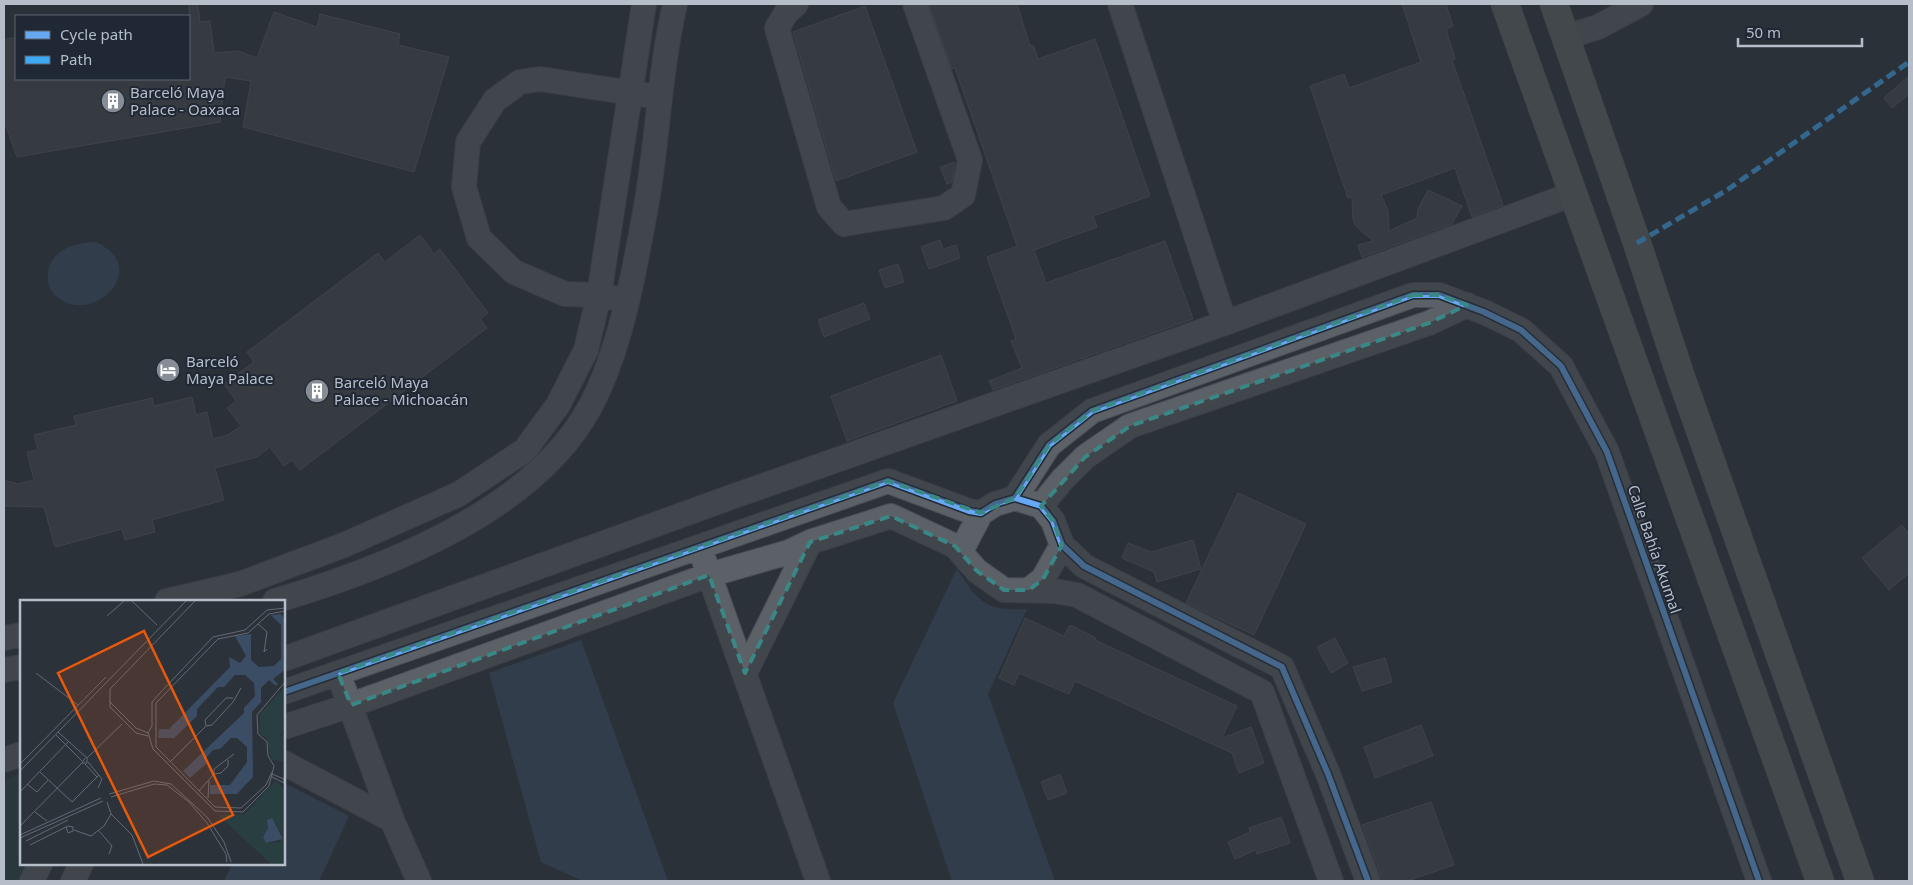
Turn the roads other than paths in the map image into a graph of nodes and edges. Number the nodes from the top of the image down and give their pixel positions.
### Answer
1 (644, 4) edge
2 (675, 4) edge
3 (796, 4) edge
4 (915, 4) edge
5 (1120, 4) edge
6 (1505, 4) edge
7 (1554, 4) edge
8 (1641, 4) edge
9 (1566, 37) junction
10 (630, 93) junction
11 (660, 96) junction
12 (1573, 194) junction
13 (599, 295) junction
14 (627, 301) junction
15 (1467, 305) junction
16 (1225, 323) junction
17 (1014, 498) junction
18 (1041, 506) junction
19 (981, 513) junction
20 (810, 542) junction
21 (1062, 545) junction
22 (699, 546) junction
23 (961, 551) junction
24 (293, 564) junction
25 (709, 575) junction
26 (1029, 590) junction
27 (301, 594) junction
28 (171, 600) edge
29 (279, 600) edge
30 (20, 634) edge
31 (4, 638) edge
32 (285, 659) edge
33 (20, 667) edge
34 (4, 670) edge
35 (338, 673) junction
36 (745, 673) junction
37 (285, 692) edge
38 (351, 705) junction
39 (285, 727) edge
40 (20, 754) edge
41 (4, 760) edge
42 (285, 765) edge
43 (392, 820) junction
44 (40, 865) edge
45 (81, 865) edge
46 (32, 881) edge
47 (73, 881) edge
48 (419, 881) edge
49 (818, 881) edge
50 (1331, 881) edge
51 (1368, 881) edge
52 (1759, 881) edge
53 (1820, 881) edge
54 (1860, 881) edge

1 - 10 street
2 - 11 street
3 - 4 street
5 - 16 street
6 - 12 highway
7 - 9 highway
8 - 9 street
9 - 54 highway
10 - 11 street
10 - 13 street
10 - 13 street
11 - 14 street
12 - 16 street
12 - 53 highway
13 - 14 street
13 - 24 street
14 - 27 street
15 - 17 street, Calle Bahía Akumal
15 - 18 street
15 - 52 street, Calle Bahía Akumal
16 - 32 street
17 - 18 street
17 - 19 street
18 - 21 street
19 - 22 street
19 - 23 street
20 - 23 street
20 - 25 street
20 - 36 street
21 - 26 street
21 - 51 street
22 - 25 street
22 - 35 street
23 - 26 street
24 - 27 street
24 - 28 street
25 - 36 street
25 - 38 street
26 - 50 street
27 - 29 street
30 - 31 street
33 - 34 street
35 - 37 street
35 - 38 street
36 - 49 street
38 - 39 street
38 - 43 street
40 - 41 street
42 - 43 street
43 - 48 street
44 - 46 street
45 - 47 street

